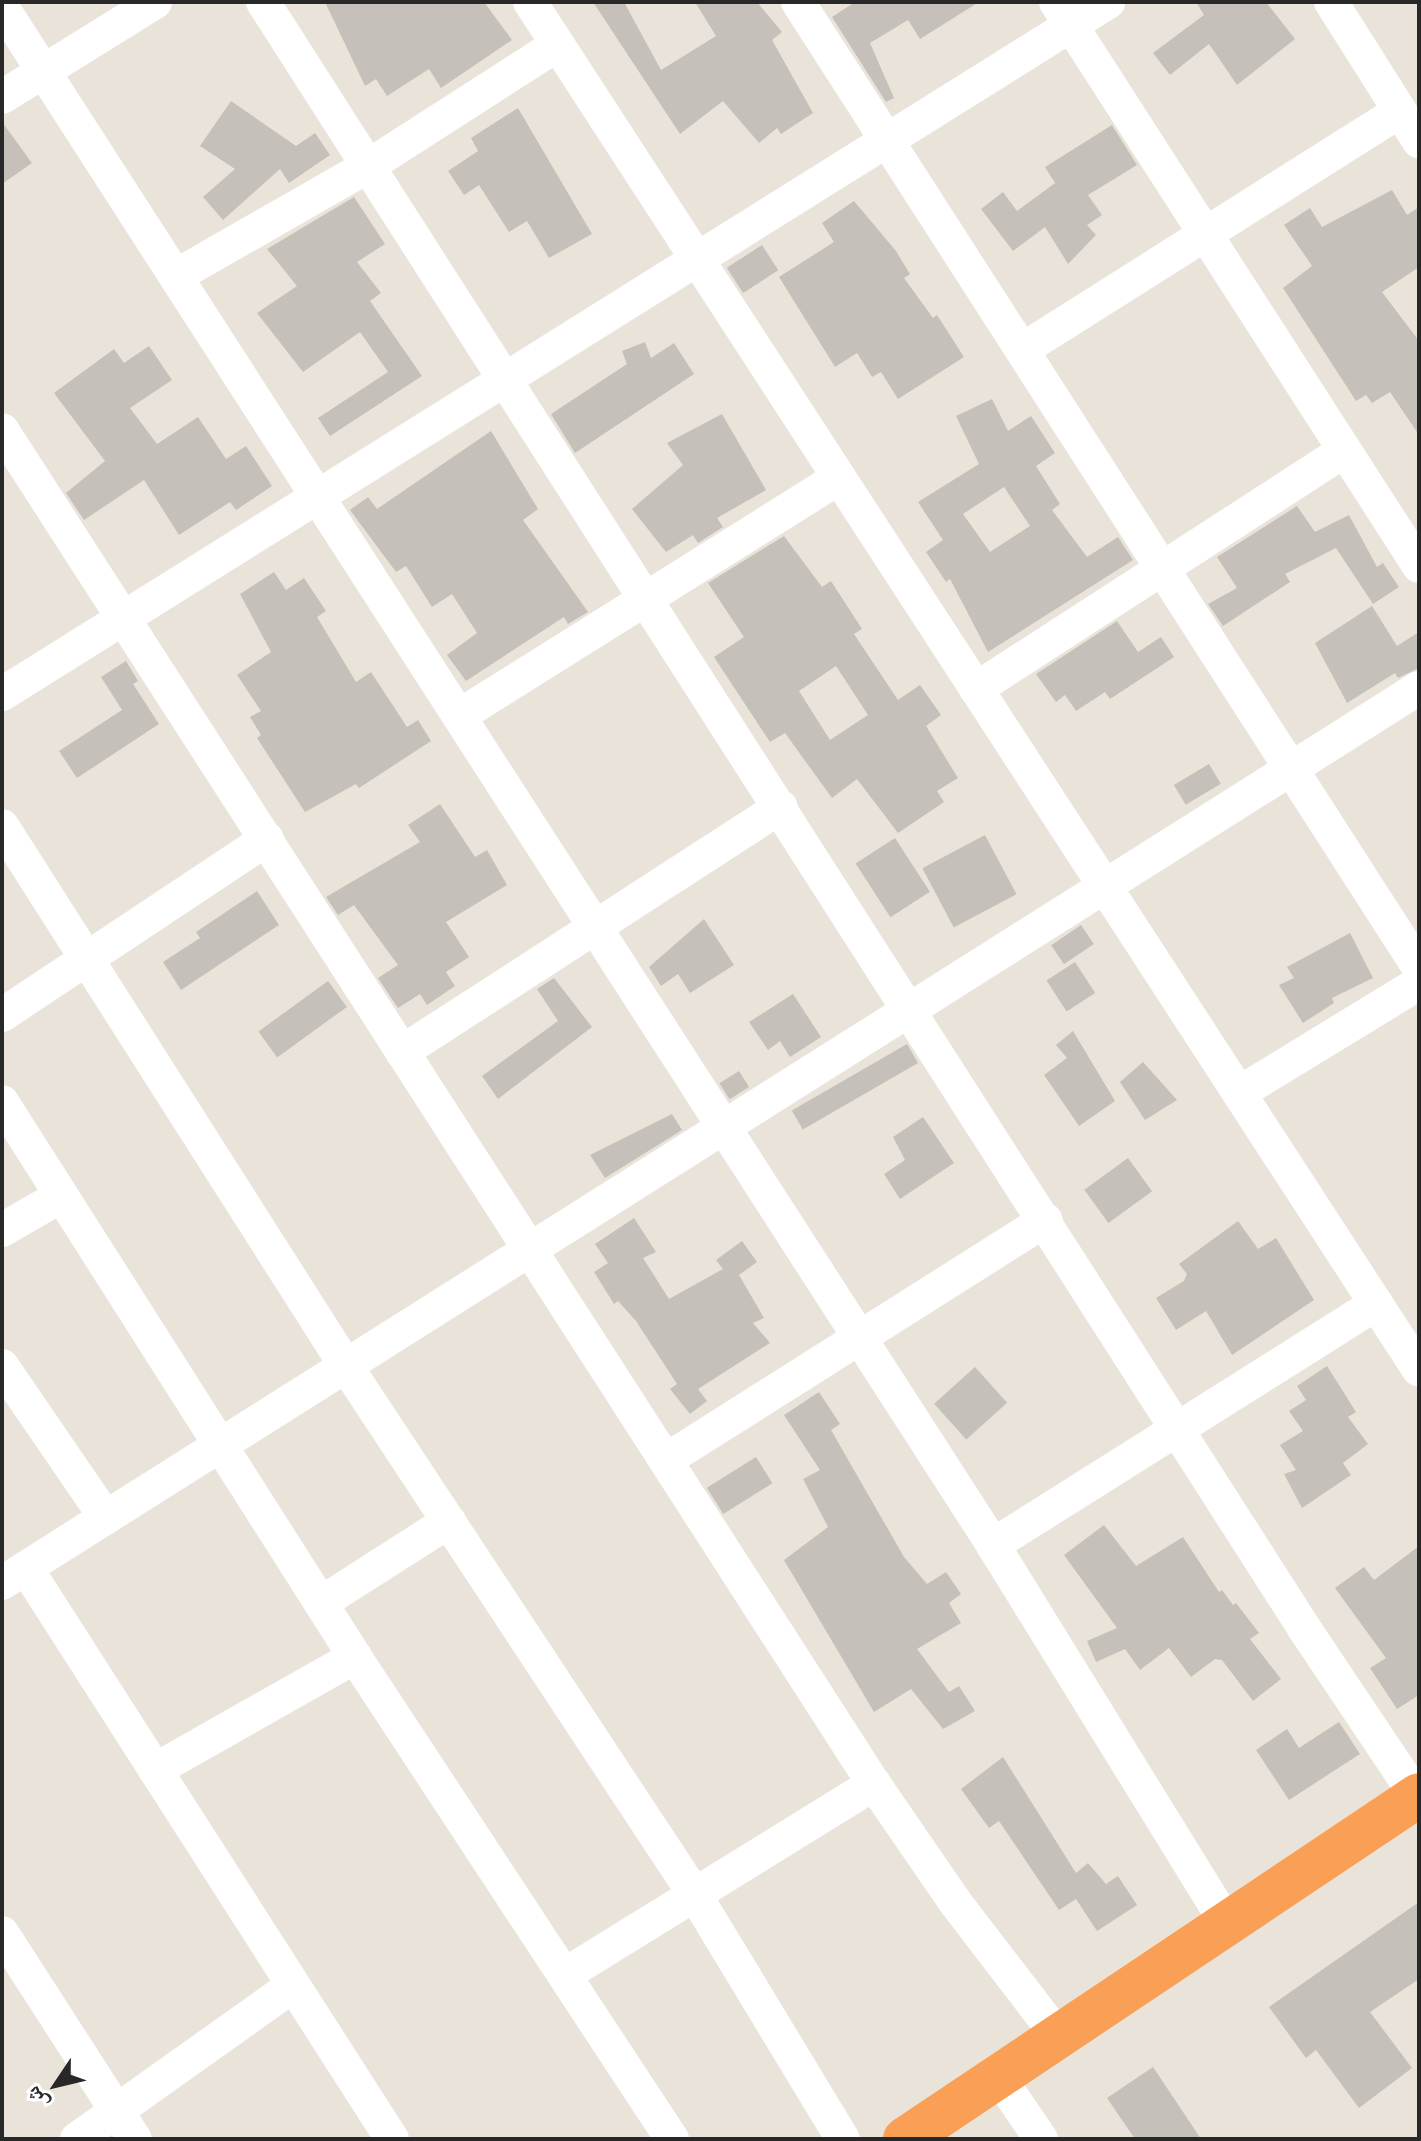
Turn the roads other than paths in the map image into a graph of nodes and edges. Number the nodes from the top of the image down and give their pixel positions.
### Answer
1 (155, 2) edge
2 (263, 2) edge
3 (530, 2) edge
4 (798, 2) edge
5 (1108, 2) edge
6 (1331, 2) edge
7 (2, 7) edge
8 (1063, 14) edge
9 (557, 45) junction
10 (42, 71) junction
11 (2, 97) edge
12 (1400, 111) junction
13 (887, 139) junction
14 (1419, 141) edge
15 (370, 165) junction
16 (1207, 235) junction
17 (698, 260) junction
18 (176, 276) junction
19 (1022, 350) junction
20 (507, 382) junction
21 (2, 430) edge
22 (1344, 451) junction
23 (839, 478) junction
24 (318, 498) junction
25 (1162, 565) junction
26 (1419, 566) edge
27 (647, 600) junction
28 (122, 618) junction
29 (1419, 688) edge
30 (976, 689) junction
31 (2, 694) edge
32 (459, 716) junction
33 (1292, 768) junction
34 (781, 807) junction
35 (2, 826) edge
36 (267, 839) junction
37 (1105, 887) junction
38 (595, 927) junction
39 (87, 961) junction
40 (1419, 968) edge
41 (1419, 983) edge
42 (912, 1008) junction
43 (2, 1015) edge
44 (402, 1052) junction
45 (1239, 1093) junction
46 (2, 1102) edge
47 (723, 1127) junction
48 (61, 1196) junction
49 (1046, 1220) junction
50 (2, 1230) edge
51 (530, 1250) junction
52 (1376, 1304) junction
53 (858, 1337) junction
54 (2, 1366) edge
55 (346, 1366) junction
56 (1419, 1370) edge
57 (1181, 1429) junction
58 (222, 1444) junction
59 (666, 1460) junction
60 (106, 1518) junction
61 (449, 1521) junction
62 (993, 1545) junction
63 (14, 1576) edge
64 (321, 1603) junction
65 (355, 1657) junction
66 (155, 1770) junction
67 (874, 1784) junction
68 (1418, 1797) edge
69 (695, 1895) junction
70 (1225, 1920) junction
71 (2, 1933) edge
72 (566, 1974) junction
73 (291, 1987) junction
74 (1058, 2036) junction
75 (998, 2076) junction
76 (126, 2126) edge
77 (77, 2139) edge
78 (392, 2139) edge
79 (672, 2139) edge
80 (843, 2139) edge
81 (905, 2139) edge
82 (1041, 2139) edge

1 - 10 street
2 - 15 street
3 - 9 street
4 - 13 street
5 - 8 street
6 - 12 street
7 - 10 street
8 - 13 street
8 - 16 street
9 - 15 street
9 - 17 street
10 - 11 street
10 - 18 street
12 - 14 street
12 - 16 street
13 - 17 street
13 - 19 street
15 - 18 street
15 - 20 street
16 - 19 street
16 - 22 street
17 - 20 street
17 - 23 street
18 - 24 street
19 - 25 street
20 - 24 street
20 - 27 street
21 - 28 street
22 - 25 street
22 - 26 street
23 - 27 street
23 - 30 street
24 - 28 street
24 - 32 street
25 - 30 street
25 - 33 street
27 - 32 street
27 - 34 street
28 - 31 street
28 - 36 street
29 - 33 street
30 - 37 street
32 - 38 street
33 - 37 street
33 - 40 street
34 - 38 street
34 - 42 street
35 - 39 street
36 - 39 street
36 - 44 street
37 - 42 street
37 - 45 street
38 - 44 street
38 - 47 street
39 - 43 street
39 - 55 street
41 - 45 street
42 - 47 street
42 - 49 street
44 - 51 street
45 - 52 street
46 - 48 street
47 - 51 street
47 - 53 street
48 - 50 street
48 - 58 street
49 - 53 street
49 - 57 street
51 - 55 street
51 - 59 street
52 - 56 street
52 - 57 street
53 - 59 street
53 - 62 street
54 - 60 street
55 - 58 street
55 - 61 street
57 - 62 street
57 - 68 street
58 - 60 street
58 - 64 street
59 - 67 street
60 - 63 street
61 - 64 street
61 - 69 street
62 - 70 street
63 - 66 street
64 - 65 street
65 - 66 street
65 - 72 street
66 - 73 street
67 - 69 street
67 - 74 street
68 - 70 highway
69 - 72 street
69 - 80 street
70 - 74 highway
71 - 76 street
72 - 79 street
73 - 76 street
73 - 78 street
74 - 75 highway
75 - 81 highway
75 - 82 street
76 - 77 street

